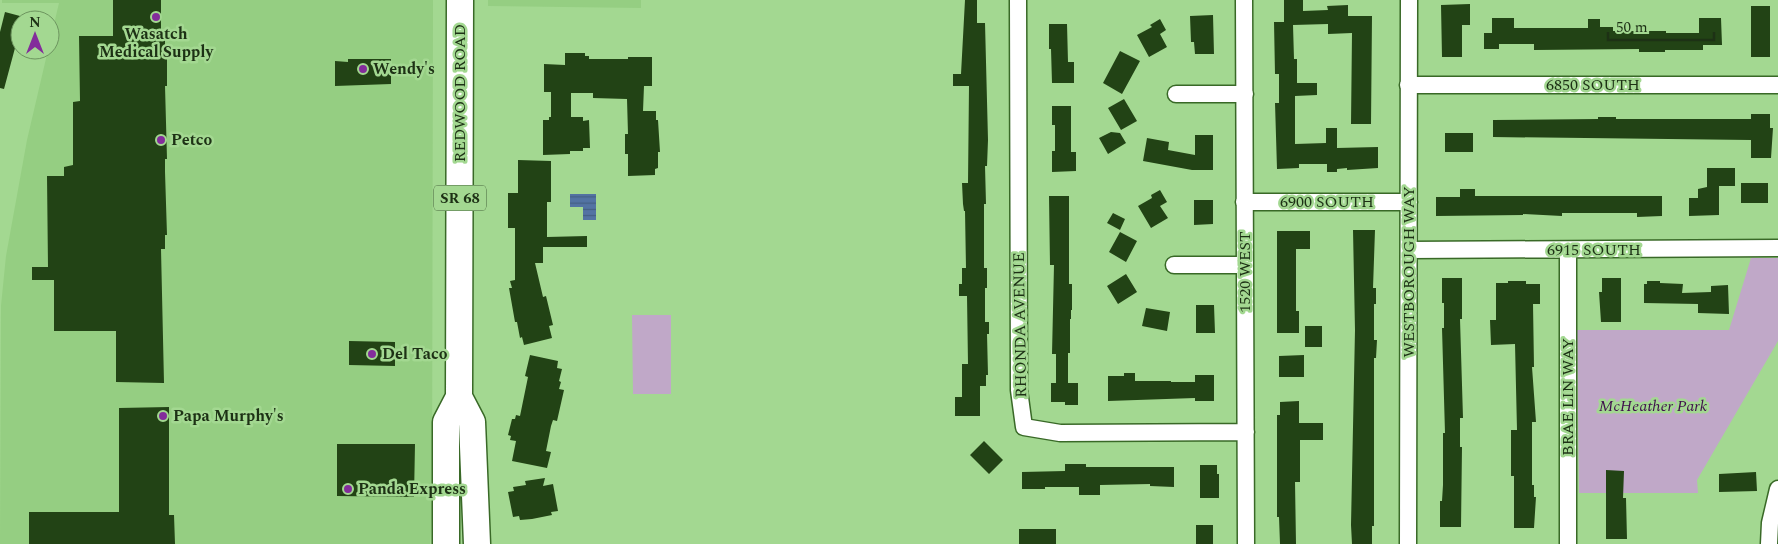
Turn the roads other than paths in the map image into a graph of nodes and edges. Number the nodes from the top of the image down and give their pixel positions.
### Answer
1 (460, 0) edge
2 (1018, 0) edge
3 (1244, 0) edge
4 (1409, 0) edge
5 (1408, 85) junction
6 (1778, 85) edge
7 (1176, 94) dead end
8 (1245, 94) junction
9 (1244, 202) junction
10 (1409, 202) junction
11 (1778, 248) edge
12 (1409, 250) junction
13 (1568, 250) junction
14 (1174, 265) dead end
15 (1245, 265) junction
16 (459, 397) junction
17 (1246, 432) junction
18 (1778, 489) edge
19 (446, 544) edge
20 (477, 544) edge
21 (1246, 544) edge
22 (1408, 544) edge
23 (1568, 544) edge
24 (1769, 544) edge

1 - 16 main road, REDWOOD ROAD / SR 68
2 - 17 street, RHONDA AVENUE
3 - 8 street, 1520 WEST
4 - 5 street, WESTBOROUGH WAY
5 - 6 street, 6850 SOUTH
5 - 10 street, WESTBOROUGH WAY
7 - 8 street
8 - 9 street, 1520 WEST
9 - 10 street, 6900 SOUTH
9 - 15 street, 1520 WEST
10 - 12 street, WESTBOROUGH WAY
11 - 13 street, 6915 SOUTH
12 - 13 street, 6915 SOUTH
12 - 22 street, WESTBOROUGH WAY
13 - 23 street, BRAE LIN WAY
14 - 15 street
15 - 17 street, 1520 WEST
16 - 19 main road, REDWOOD ROAD / SR 68
16 - 20 main road, REDWOOD ROAD / SR 68
17 - 21 street, 1520 WEST
18 - 24 street

